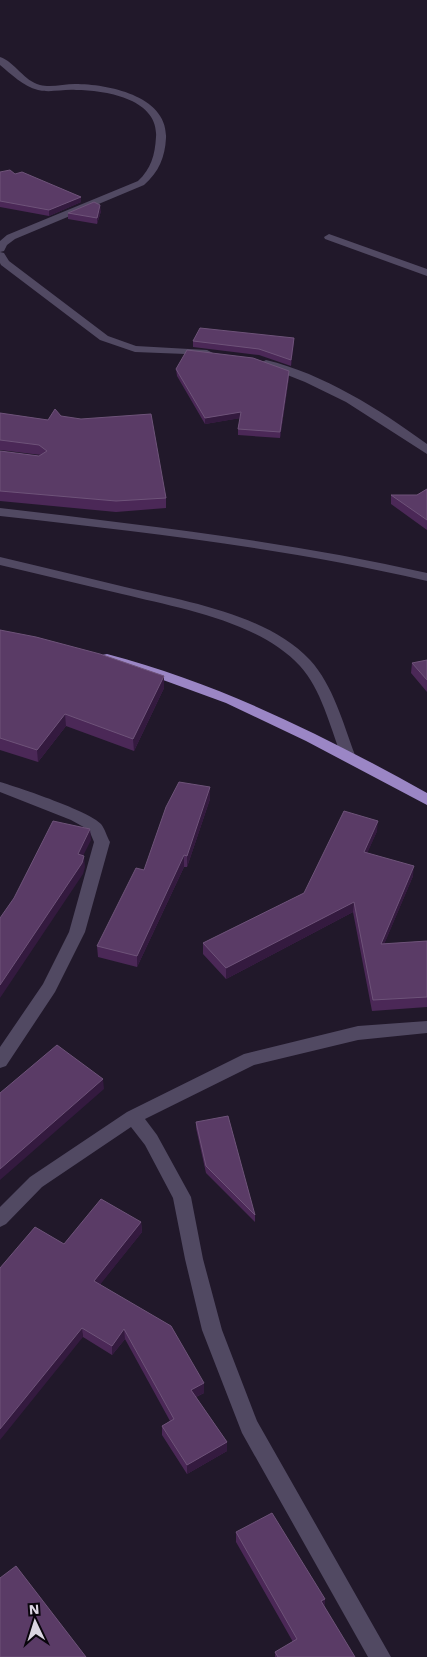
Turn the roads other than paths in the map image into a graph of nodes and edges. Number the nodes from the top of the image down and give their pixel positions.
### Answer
1 (0, 60) edge
2 (329, 237) dead end
3 (0, 249) edge
4 (0, 255) edge
5 (427, 273) edge
6 (216, 354) edge
7 (255, 359) edge
8 (427, 450) edge
9 (0, 512) edge
10 (0, 561) edge
11 (427, 577) edge
12 (92, 655) edge
13 (348, 755) junction
14 (0, 787) edge
15 (427, 800) edge
16 (427, 1027) edge
17 (0, 1061) edge
18 (133, 1117) junction
19 (0, 1219) edge
20 (380, 1657) edge

1 - 3 street
2 - 5 street
4 - 6 street
7 - 8 street
9 - 11 street
10 - 13 street
12 - 13 highway
13 - 15 highway
14 - 17 street
16 - 18 street
18 - 19 street
18 - 20 street

